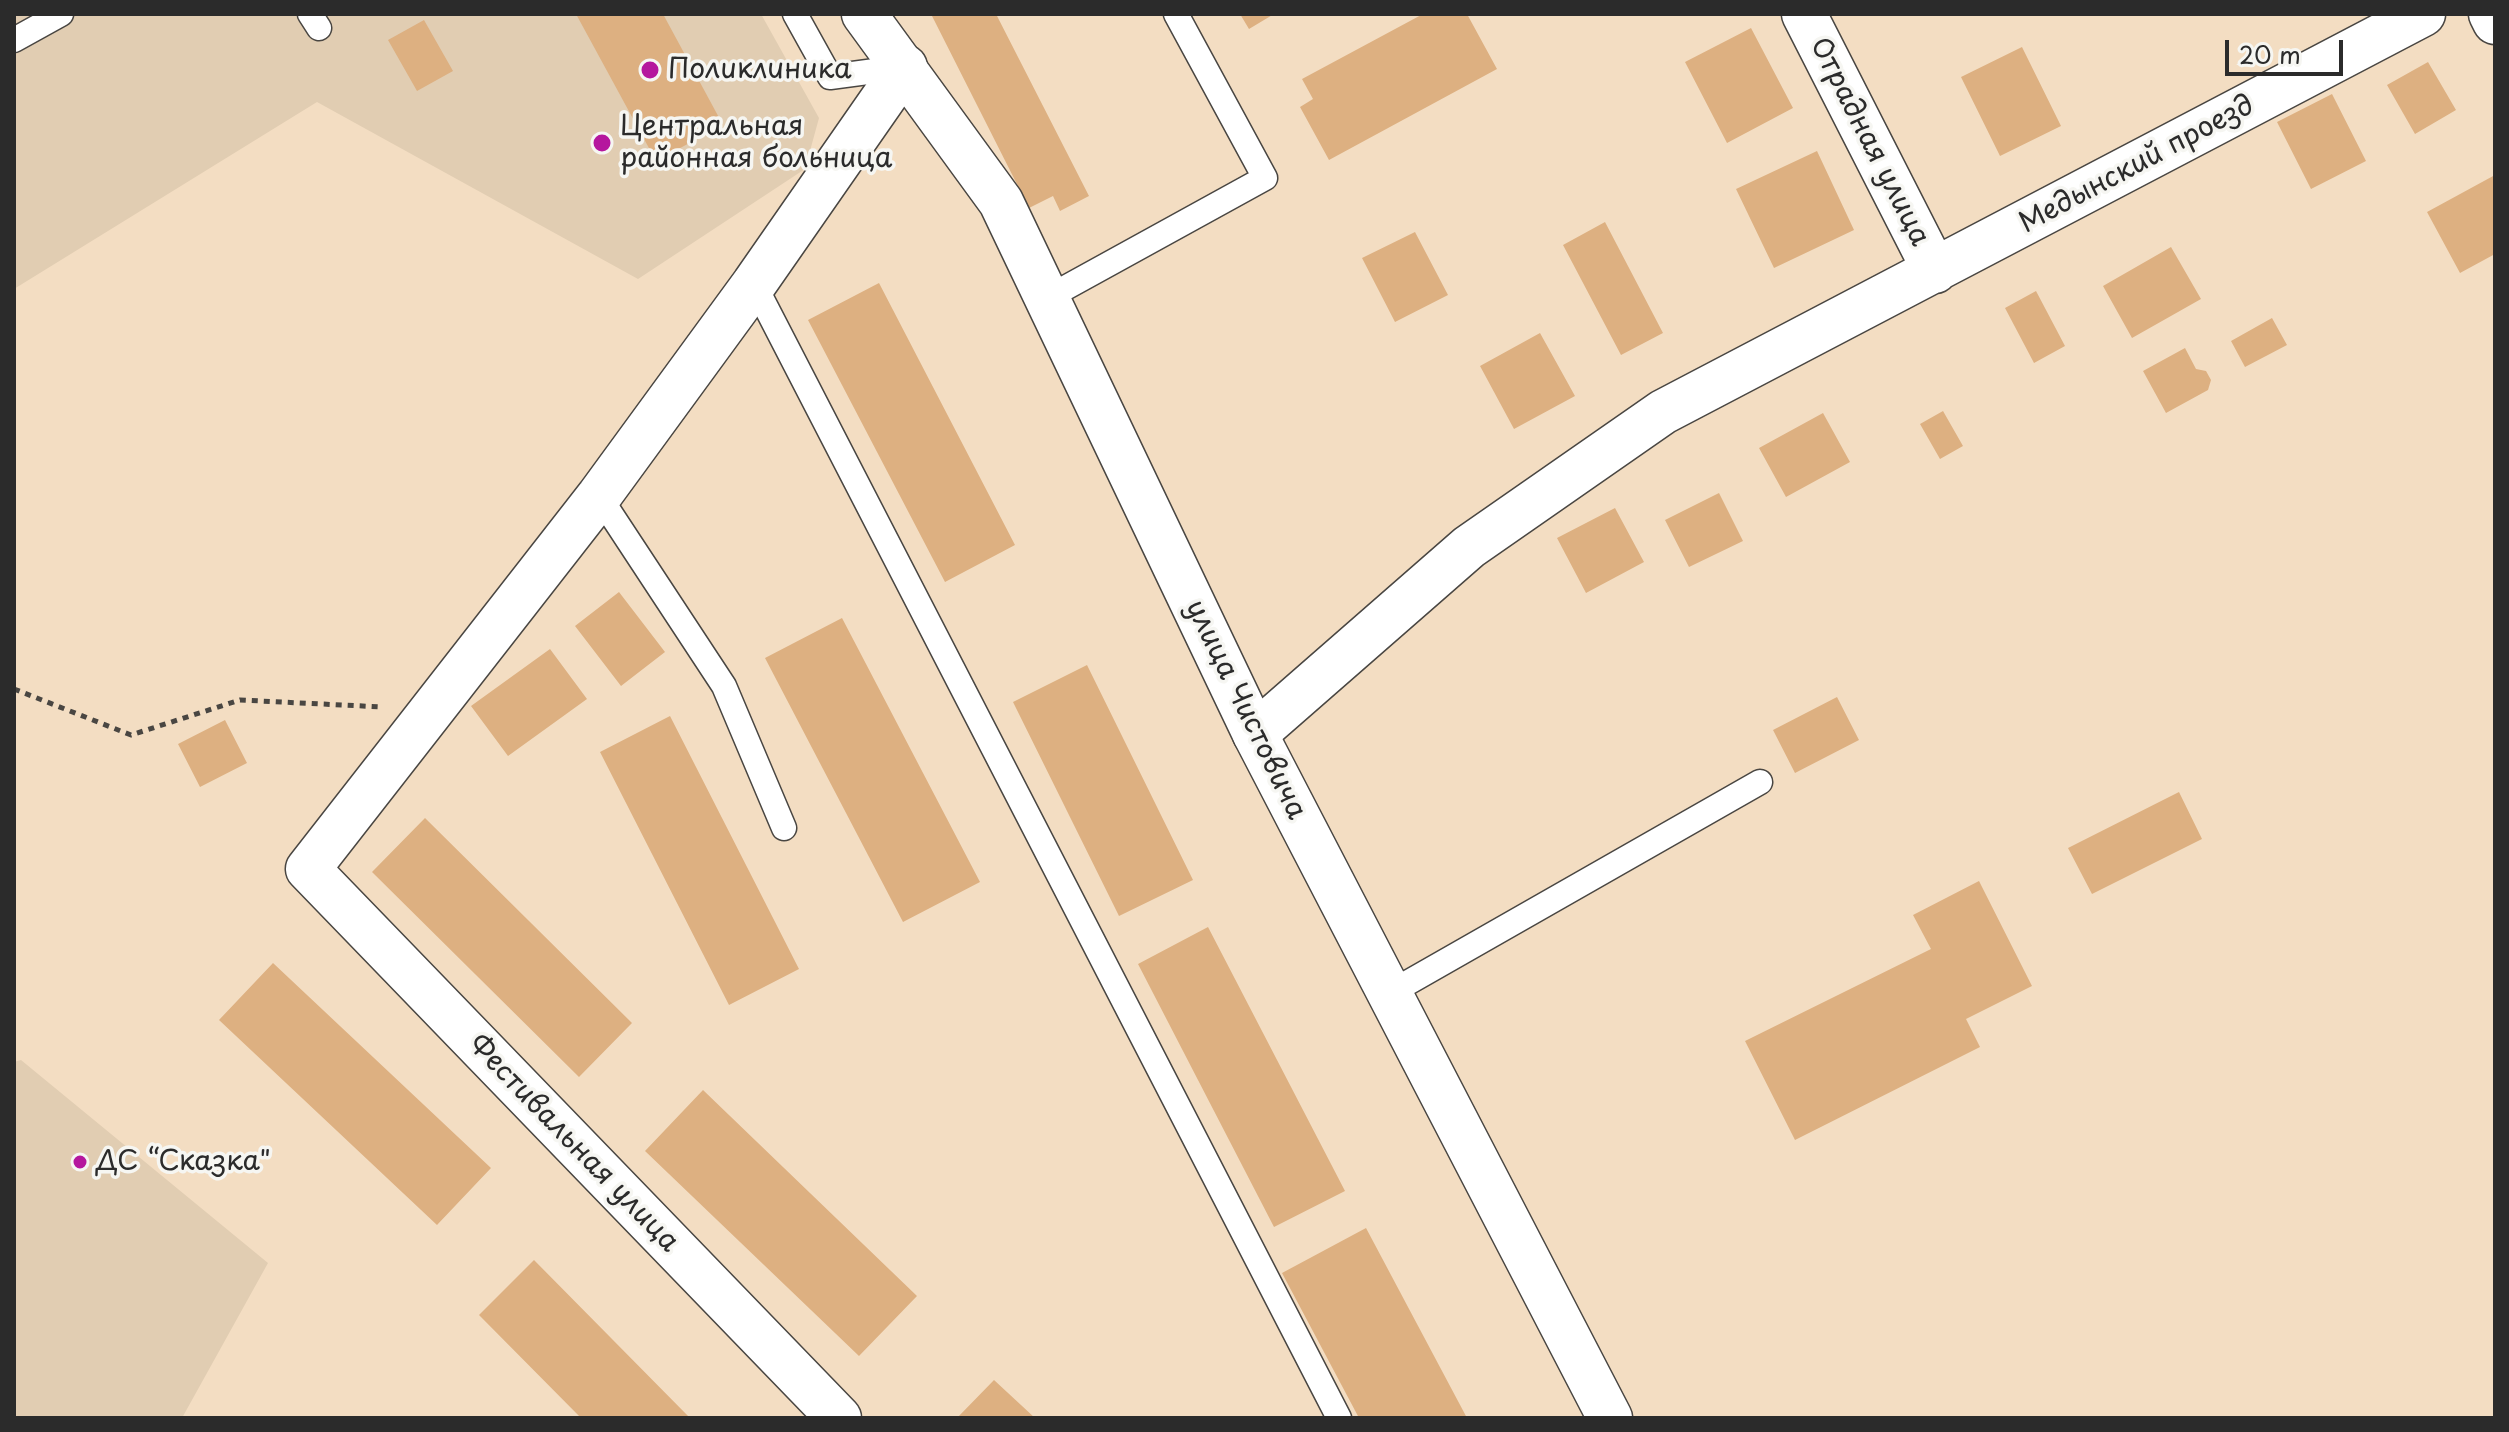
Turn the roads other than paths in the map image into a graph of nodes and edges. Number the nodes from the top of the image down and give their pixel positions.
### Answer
1 (61, 14) edge
2 (795, 14) edge
3 (864, 14) edge
4 (1176, 14) edge
5 (1804, 14) edge
6 (2423, 14) edge
7 (2491, 14) edge
8 (2495, 22) edge
9 (14, 40) edge
10 (905, 67) junction
11 (1935, 271) junction
12 (754, 284) junction
13 (1056, 293) dead end
14 (599, 496) junction
15 (1255, 734) junction
16 (1760, 782) dead end
17 (784, 828) dead end
18 (1388, 994) junction
19 (839, 1418) edge
20 (1339, 1418) edge
21 (1610, 1418) edge

1 - 9 lane
2 - 10 lane
3 - 10 street, улица Чистовича
4 - 13 lane
5 - 11 street, Отрадная улица
6 - 11 street, Медынский проезд
7 - 8 street
10 - 12 street
10 - 15 street, улица Чистовича
11 - 15 street, Медынский проезд
12 - 14 street
12 - 20 lane
14 - 17 lane
14 - 19 street, Фестивальная улица
15 - 18 street, улица Чистовича
16 - 18 lane
18 - 21 street, улица Чистовича

